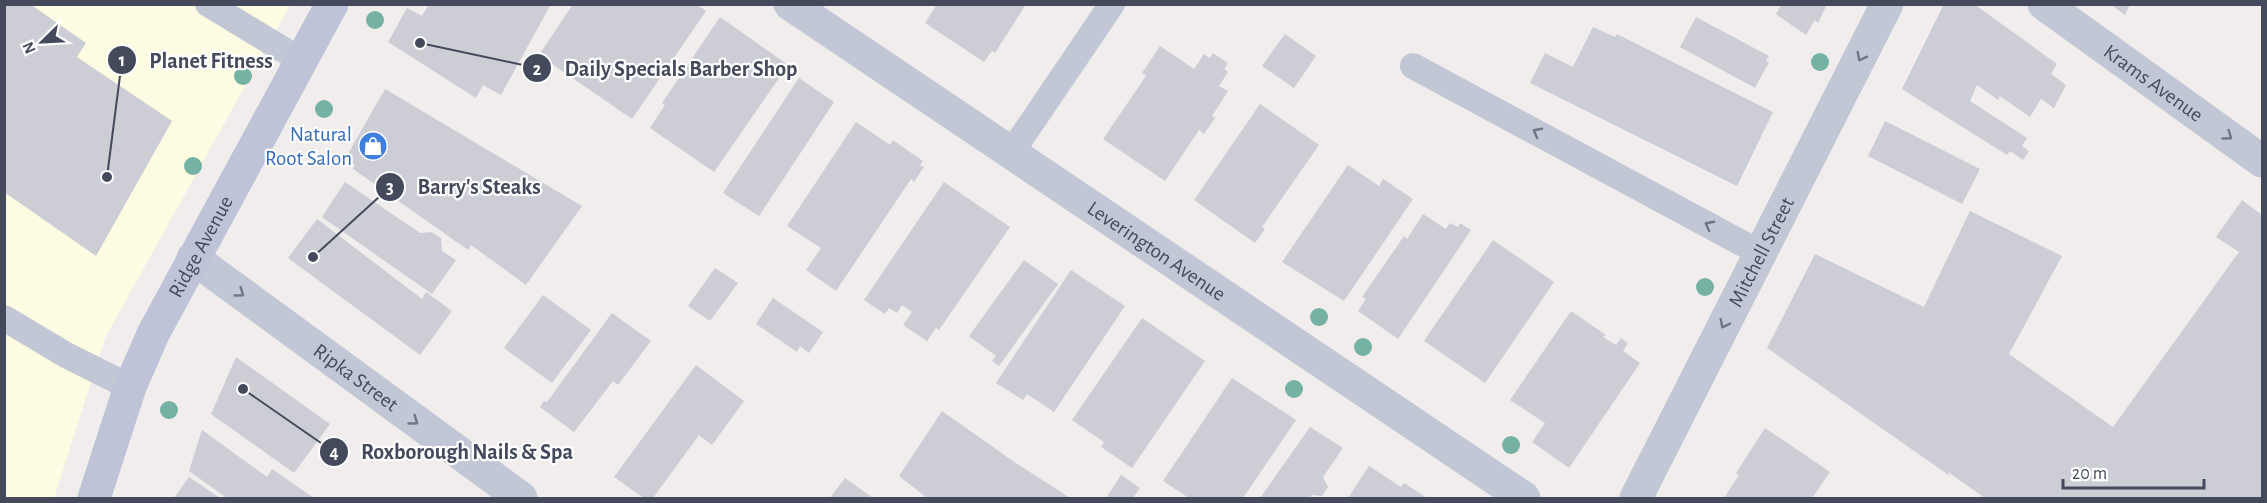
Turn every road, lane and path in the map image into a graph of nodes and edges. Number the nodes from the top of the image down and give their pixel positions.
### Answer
1 (208, 4) edge
2 (332, 4) edge
3 (790, 4) edge
4 (1112, 4) edge
5 (1887, 4) edge
6 (2044, 4) edge
7 (302, 61) junction
8 (1413, 66) dead end
9 (1011, 153) junction
10 (2262, 161) edge
11 (1760, 253) junction
12 (193, 258) junction
13 (4, 318) edge
14 (130, 387) junction
15 (94, 498) edge
16 (521, 498) edge
17 (1524, 498) edge
18 (1636, 498) edge

1 - 7 lane
2 - 7 main road, Ridge Avenue
3 - 9 street, Leverington Avenue
4 - 9 lane
5 -> 11 street, Mitchell Street
6 -> 10 street, Krams Avenue
7 - 12 main road, Ridge Avenue
11 -> 8 lane
9 - 17 street, Leverington Avenue
11 -> 18 street, Mitchell Street
12 - 14 main road, Ridge Avenue
12 -> 16 street, Ripka Street
13 - 14 lane
14 - 15 main road, Ridge Avenue

